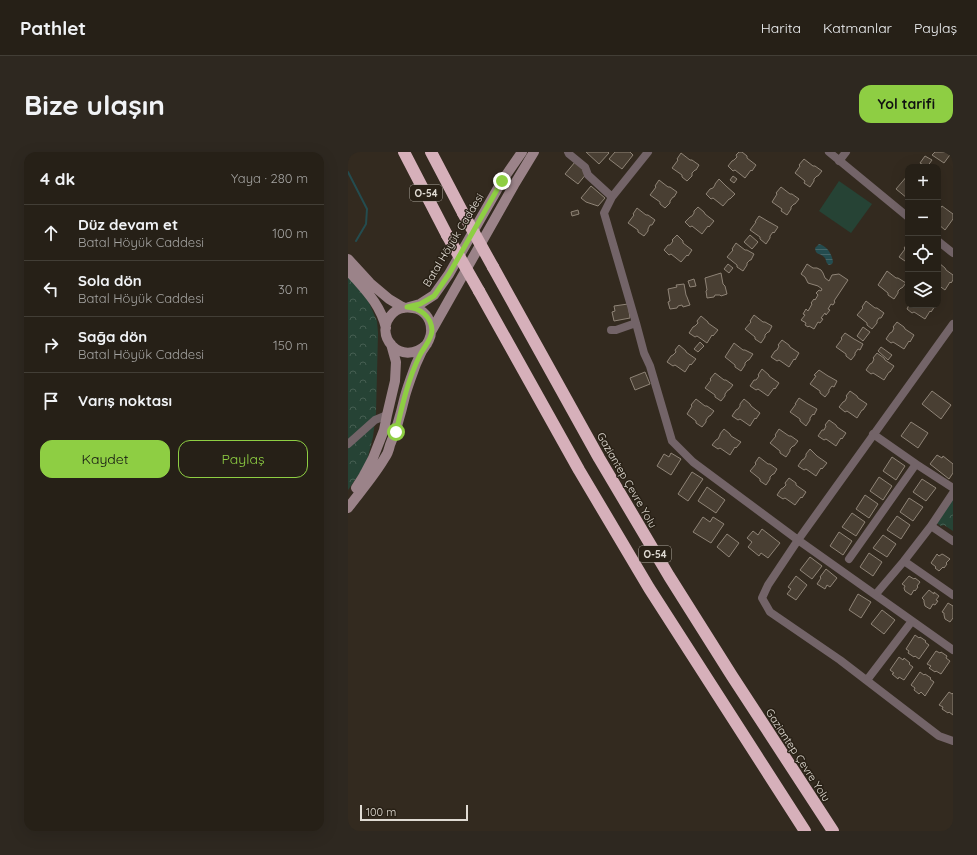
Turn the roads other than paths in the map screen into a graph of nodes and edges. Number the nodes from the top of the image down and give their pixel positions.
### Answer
1 (404, 152) edge
2 (431, 152) edge
3 (522, 152) edge
4 (534, 152) edge
5 (568, 152) edge
6 (648, 152) edge
7 (829, 152) edge
8 (846, 152) edge
9 (839, 161) junction
10 (612, 197) junction
11 (905, 214) edge
12 (941, 243) edge
13 (953, 253) edge
14 (348, 259) edge
15 (348, 270) edge
16 (405, 308) junction
17 (636, 323) junction
18 (386, 328) junction
19 (952, 328) edge
20 (432, 330) junction
21 (611, 330) dead end
22 (391, 344) junction
23 (427, 344) junction
24 (387, 415) junction
25 (873, 434) junction
26 (348, 444) edge
27 (916, 464) junction
28 (953, 488) edge
29 (953, 493) edge
30 (348, 502) edge
31 (348, 508) edge
32 (931, 526) junction
33 (798, 540) junction
34 (953, 541) edge
35 (849, 560) dead end
36 (904, 561) junction
37 (876, 594) junction
38 (953, 595) edge
39 (912, 621) junction
40 (953, 650) edge
41 (867, 680) junction
42 (953, 741) edge
43 (805, 831) edge
44 (833, 831) edge

1 - 43 highway, O-54, bridge
2 - 44 highway, Gaziantep Çevre Yolu / O-54, bridge
3 - 16 main road, Batal Höyük Caddesi
4 - 20 main road
5 - 10 street
6 - 10 street
7 - 9 street
8 - 9 street
9 - 11 street
10 - 17 street
12 - 13 street
14 - 16 main road
15 - 18 main road
16 - 18 main road, Batal Höyük Caddesi
16 - 20 main road
17 - 21 street
17 - 33 street
18 - 22 main road
19 - 25 street
20 - 23 main road
22 - 23 main road
22 - 24 main road
23 - 31 main road
24 - 26 street
24 - 30 main road
25 - 27 street
25 - 33 street
27 - 28 street
27 - 35 street
29 - 32 street
32 - 34 street
32 - 36 street
33 - 37 street
33 - 41 street
36 - 37 street
36 - 38 street
37 - 39 street
39 - 40 street
39 - 41 street
41 - 42 street

